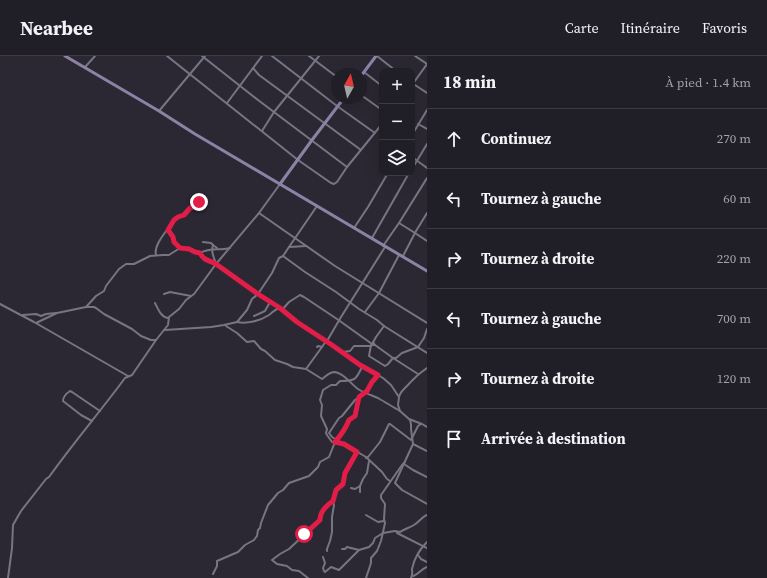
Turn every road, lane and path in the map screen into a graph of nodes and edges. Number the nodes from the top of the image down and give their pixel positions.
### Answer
1 (65, 56) edge
2 (95, 56) edge
3 (167, 56) edge
4 (204, 56) edge
5 (262, 56) edge
6 (272, 56) edge
7 (309, 56) edge
8 (319, 56) edge
9 (376, 56) edge
10 (415, 56) edge
11 (315, 61) junction
12 (427, 64) edge
13 (86, 67) junction
14 (253, 68) junction
15 (367, 68) edge
16 (392, 68) edge
17 (255, 72) junction
18 (190, 73) junction
19 (249, 73) junction
20 (331, 73) edge
21 (367, 74) edge
22 (301, 78) junction
23 (415, 80) edge
24 (379, 84) edge
25 (239, 85) junction
26 (415, 86) edge
27 (427, 93) edge
28 (288, 96) junction
29 (367, 99) edge
30 (226, 103) junction
31 (337, 106) junction
32 (379, 108) edge
33 (427, 110) edge
34 (159, 111) junction
35 (274, 112) junction
36 (324, 124) junction
37 (418, 124) junction
38 (379, 128) edge
39 (427, 129) edge
40 (415, 130) edge
41 (262, 131) junction
42 (375, 133) junction
43 (312, 140) junction
44 (427, 144) edge
45 (361, 150) junction
46 (298, 160) junction
47 (417, 161) junction
48 (415, 164) edge
49 (347, 167) junction
50 (427, 168) edge
51 (386, 176) edge
52 (407, 176) edge
53 (427, 178) edge
54 (280, 184) junction
55 (202, 199) dead end
56 (317, 206) junction
57 (259, 213) junction
58 (427, 213) edge
59 (399, 223) junction
60 (354, 228) junction
61 (168, 230) junction
62 (415, 232) junction
63 (294, 238) junction
64 (372, 239) junction
65 (427, 241) edge
66 (203, 242) dead end
67 (213, 245) junction
68 (307, 246) junction
69 (384, 246) junction
70 (289, 247) junction
71 (180, 248) junction
72 (230, 248) junction
73 (212, 249) junction
74 (217, 249) junction
75 (200, 253) junction
76 (156, 255) junction
77 (283, 256) junction
78 (401, 256) junction
79 (216, 264) junction
80 (427, 271) edge
81 (362, 283) junction
82 (378, 293) junction
83 (164, 294) dead end
84 (258, 294) junction
85 (191, 296) junction
86 (270, 302) junction
87 (350, 302) junction
88 (155, 303) dead end
89 (0, 304) edge
90 (86, 307) junction
91 (281, 309) junction
92 (365, 312) junction
93 (57, 313) junction
94 (22, 315) junction
95 (254, 316) dead end
96 (168, 318) junction
97 (339, 321) junction
98 (238, 322) junction
99 (36, 323) junction
100 (427, 323) edge
101 (224, 325) junction
102 (384, 326) junction
103 (427, 329) edge
104 (164, 330) junction
105 (156, 340) junction
106 (327, 341) junction
107 (372, 344) junction
108 (317, 347) dead end
109 (322, 347) junction
110 (418, 347) junction
111 (342, 352) junction
112 (427, 353) edge
113 (393, 358) junction
114 (362, 366) junction
115 (427, 368) edge
116 (306, 369) junction
117 (418, 374) junction
118 (378, 375) junction
119 (129, 376) junction
120 (349, 381) junction
121 (365, 393) junction
122 (399, 396) junction
123 (359, 397) junction
124 (100, 411) junction
125 (400, 411) junction
126 (409, 419) junction
127 (92, 421) junction
128 (427, 422) edge
129 (421, 424) junction
130 (427, 427) edge
131 (412, 439) junction
132 (336, 441) junction
133 (414, 444) junction
134 (427, 451) edge
135 (357, 452) junction
136 (368, 459) junction
137 (404, 463) junction
138 (427, 477) edge
139 (390, 481) junction
140 (360, 486) junction
141 (351, 488) dead end
142 (360, 492) dead end
143 (333, 501) junction
144 (427, 504) edge
145 (427, 514) edge
146 (366, 515) dead end
147 (384, 521) junction
148 (392, 531) junction
149 (383, 533) junction
150 (427, 542) edge
151 (423, 546) junction
152 (427, 548) edge
153 (342, 549) dead end
154 (359, 550) junction
155 (327, 551) dead end
156 (418, 555) junction
157 (323, 557) dead end
158 (427, 562) edge
159 (427, 567) edge
160 (213, 574) dead end
161 (412, 577) edge
162 (8, 578) edge
163 (308, 578) edge
164 (366, 578) edge

1 - 13 main road
2 - 13 street
3 - 18 street
4 - 18 street
4 - 25 street
5 - 14 street
6 - 22 street
7 - 11 street
8 - 11 street
9 - 15 main road
9 - 16 street
10 - 12 street
11 - 20 street
11 - 22 street
12 - 23 street
13 - 34 main road
14 - 17 street
14 - 19 street
17 - 19 street
17 - 28 street
18 - 30 street
18 - 34 street
19 - 25 street
21 - 24 street
22 - 28 street
22 - 31 street
25 - 30 street
25 - 35 street
26 - 27 street
28 - 35 street
28 - 36 street
29 - 32 street
30 - 41 street
31 - 36 main road
31 - 42 street
33 - 37 street
34 - 54 main road
35 - 41 street
35 - 43 street
36 - 43 main road
36 - 45 street
37 - 39 street
37 - 40 street
38 - 42 street
41 - 46 street
42 - 45 street
43 - 46 main road
43 - 49 street
44 - 47 street
45 - 49 street
46 - 49 street
46 - 54 main road
47 - 48 street
47 - 50 street
51 - 60 street
52 - 64 street
53 - 59 street
54 - 56 main road
54 - 57 street
55 - 61 street
56 - 60 main road
56 - 63 street
57 - 63 street
57 - 72 street
58 - 62 street
59 - 62 street
59 - 69 street
60 - 64 main road
61 - 71 street
61 - 76 street
62 - 65 street
62 - 78 street
63 - 68 street
63 - 70 street
64 - 69 main road
66 - 67 street
67 - 73 street
67 - 74 street
68 - 70 street
68 - 81 street
69 - 78 main road
69 - 81 street
70 - 77 street
71 - 75 street
71 - 76 street
72 - 74 street
72 - 79 street
73 - 74 street
73 - 75 street
73 - 79 street
75 - 79 street
76 - 90 street
77 - 84 street
77 - 87 street
78 - 80 main road
78 - 82 street
79 - 84 street
79 - 85 street
81 - 82 street
81 - 87 street
82 - 92 street
82 - 100 street
83 - 85 street
84 - 86 street
84 - 98 street
85 - 96 street
86 - 91 street
86 - 95 street
87 - 92 street
87 - 97 street
88 - 96 street
89 - 94 street
90 - 93 street
90 - 105 street
91 - 97 street
91 - 98 street
91 - 106 street
92 - 102 street
93 - 94 street
93 - 99 street
94 - 99 street
96 - 104 street
97 - 106 street
97 - 107 street
98 - 101 street
99 - 119 street
101 - 104 street
101 - 116 street
102 - 107 street
102 - 110 street
103 - 110 street
104 - 105 street
105 - 119 street
106 - 109 street
106 - 111 street
107 - 111 street
107 - 113 street
107 - 113 street
108 - 109 street
109 - 116 street
110 - 112 street
110 - 113 street
111 - 114 street
113 - 117 street
114 - 118 street
114 - 120 street
115 - 117 street
116 - 120 street
117 - 122 street
118 - 121 street
118 - 122 street
119 - 124 street
120 - 121 street
120 - 132 street
121 - 123 street
121 - 125 street
122 - 125 street
123 - 132 street
123 - 132 street
124 - 127 street
124 - 127 street
125 - 126 street
126 - 129 street
126 - 131 street
127 - 162 street
128 - 129 street
129 - 130 street
129 - 131 street
131 - 133 street
131 - 136 street
132 - 135 street
132 - 160 street
133 - 134 street
133 - 137 street
135 - 136 street
135 - 143 street
136 - 139 street
136 - 140 street
137 - 138 street
137 - 139 street
137 - 144 street
139 - 147 street
140 - 141 street
140 - 142 street
143 - 155 street
143 - 163 street
145 - 148 street
146 - 147 street
147 - 149 street
148 - 149 street
148 - 151 street
149 - 154 street
149 - 164 street
150 - 151 street
151 - 152 street
151 - 156 street
153 - 154 street
154 - 157 street
156 - 158 street
156 - 161 street
159 - 161 street

